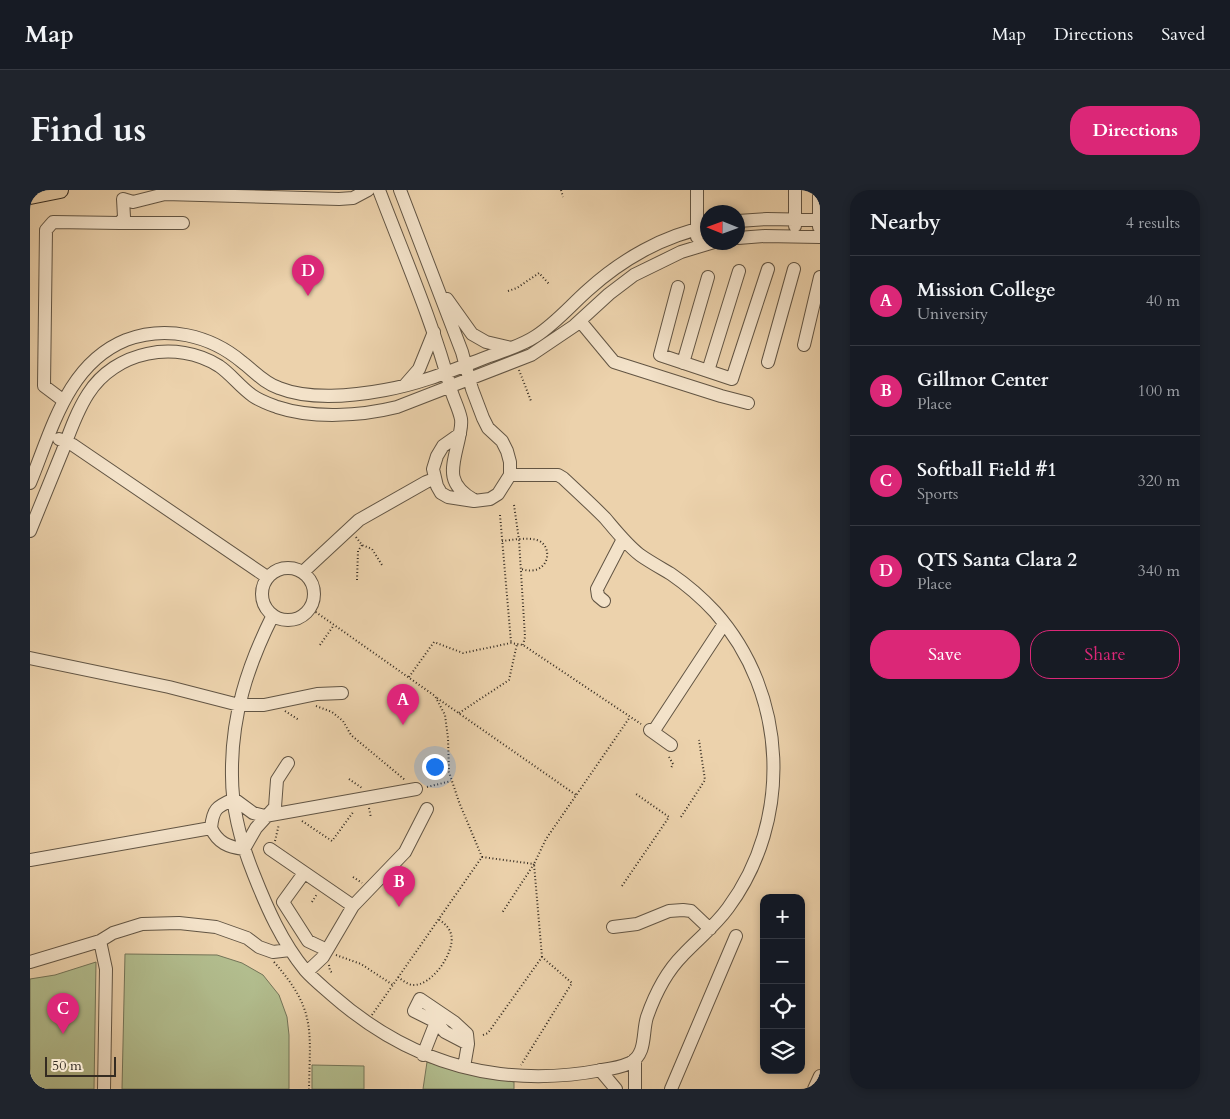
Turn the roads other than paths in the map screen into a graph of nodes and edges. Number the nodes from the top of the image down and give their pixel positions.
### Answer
1 (60, 190) edge
2 (368, 190) edge
3 (379, 190) edge
4 (400, 190) edge
5 (697, 190) edge
6 (795, 190) edge
7 (819, 190) edge
8 (30, 196) edge
9 (700, 213) edge
10 (795, 220) junction
11 (820, 220) edge
12 (745, 221) edge
13 (120, 223) junction
14 (183, 223) dead end
15 (700, 229) edge
16 (700, 236) edge
17 (794, 236) junction
18 (820, 236) edge
19 (745, 238) edge
20 (700, 246) edge
21 (697, 247) junction
22 (768, 269) dead end
23 (794, 269) dead end
24 (740, 271) dead end
25 (820, 276) edge
26 (708, 277) dead end
27 (678, 287) dead end
28 (438, 289) junction
29 (580, 321) junction
30 (434, 332) junction
31 (804, 345) dead end
32 (511, 348) junction
33 (768, 362) dead end
34 (683, 363) junction
35 (466, 365) junction
36 (708, 371) junction
37 (447, 372) junction
38 (470, 379) junction
39 (405, 385) junction
40 (450, 386) junction
41 (64, 401) junction
42 (748, 403) dead end
43 (460, 434) junction
44 (50, 435) junction
45 (66, 442) junction
46 (510, 475) junction
47 (434, 479) junction
48 (30, 483) edge
49 (474, 501) junction
50 (30, 531) edge
51 (623, 539) junction
52 (303, 572) junction
53 (267, 577) junction
54 (604, 601) dead end
55 (273, 615) junction
56 (724, 624) junction
57 (30, 658) edge
58 (342, 693) dead end
59 (239, 705) junction
60 (668, 749) road end
61 (288, 763) dead end
62 (416, 789) road end
63 (234, 799) junction
64 (427, 809) dead end
65 (265, 816) junction
66 (211, 828) junction
67 (244, 849) junction
68 (270, 849) dead end
69 (30, 860) edge
70 (304, 873) junction
71 (353, 906) junction
72 (613, 927) dead end
73 (710, 929) junction
74 (302, 932) junction
75 (736, 936) dead end
76 (100, 941) junction
77 (288, 946) junction
78 (325, 953) junction
79 (30, 962) edge
80 (307, 972) junction
81 (436, 1022) junction
82 (468, 1044) junction
83 (423, 1055) junction
84 (635, 1059) junction
85 (464, 1067) junction
86 (600, 1070) junction
87 (820, 1076) edge
88 (104, 1089) edge
89 (616, 1089) edge
90 (635, 1089) edge
91 (671, 1089) edge
92 (814, 1089) edge

1 - 8 main road
2 - 13 street
3 - 30 street
4 - 28 street
5 - 9 street
6 - 10 street
7 - 11 street
10 - 11 street
10 - 12 street
10 - 17 street
11 - 18 street
13 - 14 street
13 - 41 street
15 - 32 street
16 - 21 street
17 - 18 street
17 - 19 street
20 - 21 street
21 - 29 street
22 - 36 street
23 - 33 street
24 - 36 street
25 - 31 street
26 - 34 street
27 - 34 street
28 - 32 street
28 - 35 street
29 - 38 street
29 - 42 street
30 - 37 street
30 - 39 street
32 - 35 street
34 - 36 street
35 - 37 street
35 - 38 street
37 - 39 street
37 - 40 street
38 - 40 street
38 - 46 street
39 - 41 street
40 - 43 street
40 - 45 street
41 - 44 street
43 - 47 street
43 - 49 street
44 - 45 street
44 - 48 street
45 - 50 street
45 - 53 street
46 - 49 street
46 - 51 street
47 - 49 street
47 - 52 street
51 - 54 street
51 - 56 street
52 - 53 street
52 - 55 street
53 - 55 street
55 - 59 street
56 - 60 street
56 - 73 street
57 - 59 street
58 - 59 street
59 - 63 street
61 - 65 street
62 - 65 street
63 - 65 street
63 - 66 street
63 - 67 street
64 - 71 street
65 - 67 street
66 - 67 street
66 - 69 street
67 - 77 street
68 - 70 street
70 - 71 street
70 - 74 street
71 - 78 street
72 - 73 street
73 - 84 street
74 - 77 street
74 - 78 street
75 - 91 street
76 - 77 street
76 - 79 street
76 - 88 street
77 - 80 street
78 - 80 street
80 - 83 street
81 - 82 street
81 - 82 street
81 - 83 street
82 - 85 street
83 - 85 street
84 - 86 street
84 - 90 street
85 - 86 street
86 - 89 street
87 - 92 street

